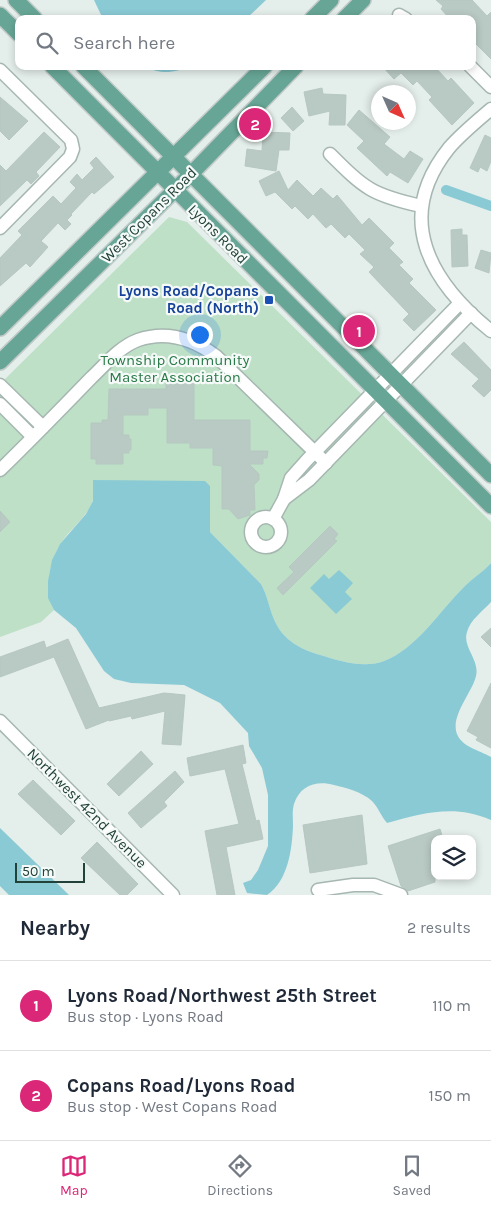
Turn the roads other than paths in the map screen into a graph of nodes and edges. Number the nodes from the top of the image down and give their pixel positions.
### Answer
1 (16, 0) edge
2 (331, 0) edge
3 (363, 0) edge
4 (0, 15) edge
5 (31, 15) edge
6 (316, 15) edge
7 (348, 15) edge
8 (15, 30) edge
9 (0, 70) edge
10 (56, 70) edge
11 (86, 70) edge
12 (261, 70) edge
13 (292, 70) edge
14 (474, 70) edge
15 (491, 87) edge
16 (491, 109) edge
17 (330, 154) dead end
18 (174, 157) junction
19 (159, 172) junction
20 (191, 174) junction
21 (174, 191) junction
22 (421, 206) junction
23 (0, 228) edge
24 (460, 303) junction
25 (471, 313) junction
26 (0, 328) edge
27 (491, 331) edge
28 (0, 362) edge
29 (396, 380) junction
30 (0, 384) edge
31 (381, 395) junction
32 (0, 404) edge
33 (43, 427) junction
34 (33, 437) junction
35 (314, 452) junction
36 (326, 463) junction
37 (0, 470) edge
38 (491, 475) edge
39 (284, 499) junction
40 (491, 506) edge
41 (273, 519) dead end
42 (0, 721) edge
43 (318, 890) dead end
44 (173, 895) edge
45 (401, 895) edge

1 - 5 main road
2 - 6 main road
3 - 7 main road
4 - 8 main road
9 - 23 street
10 - 19 main road, Lyons Road
11 - 18 main road, Lyons Road
12 - 18 main road, West Copans Road
13 - 20 main road, West Copans Road
14 - 15 street
16 - 22 street
17 - 22 street
18 - 19 main road, West Copans Road
18 - 20 main road, Lyons Road
19 - 21 main road, Lyons Road
19 - 26 main road, West Copans Road
20 - 21 main road, West Copans Road
20 - 29 main road, Lyons Road
21 - 28 main road, West Copans Road
21 - 31 main road, Lyons Road
22 - 24 street
24 - 25 street
24 - 29 street
25 - 27 street
25 - 29 street
29 - 31 street
29 - 38 main road, Lyons Road
30 - 33 street
31 - 35 street
31 - 36 street
31 - 40 main road, Lyons Road
32 - 34 street
33 - 34 street
33 - 35 street
34 - 37 street
35 - 36 street
35 - 39 street
36 - 39 street
39 - 41 street
42 - 44 street, Northwest 42nd Avenue
43 - 45 street

